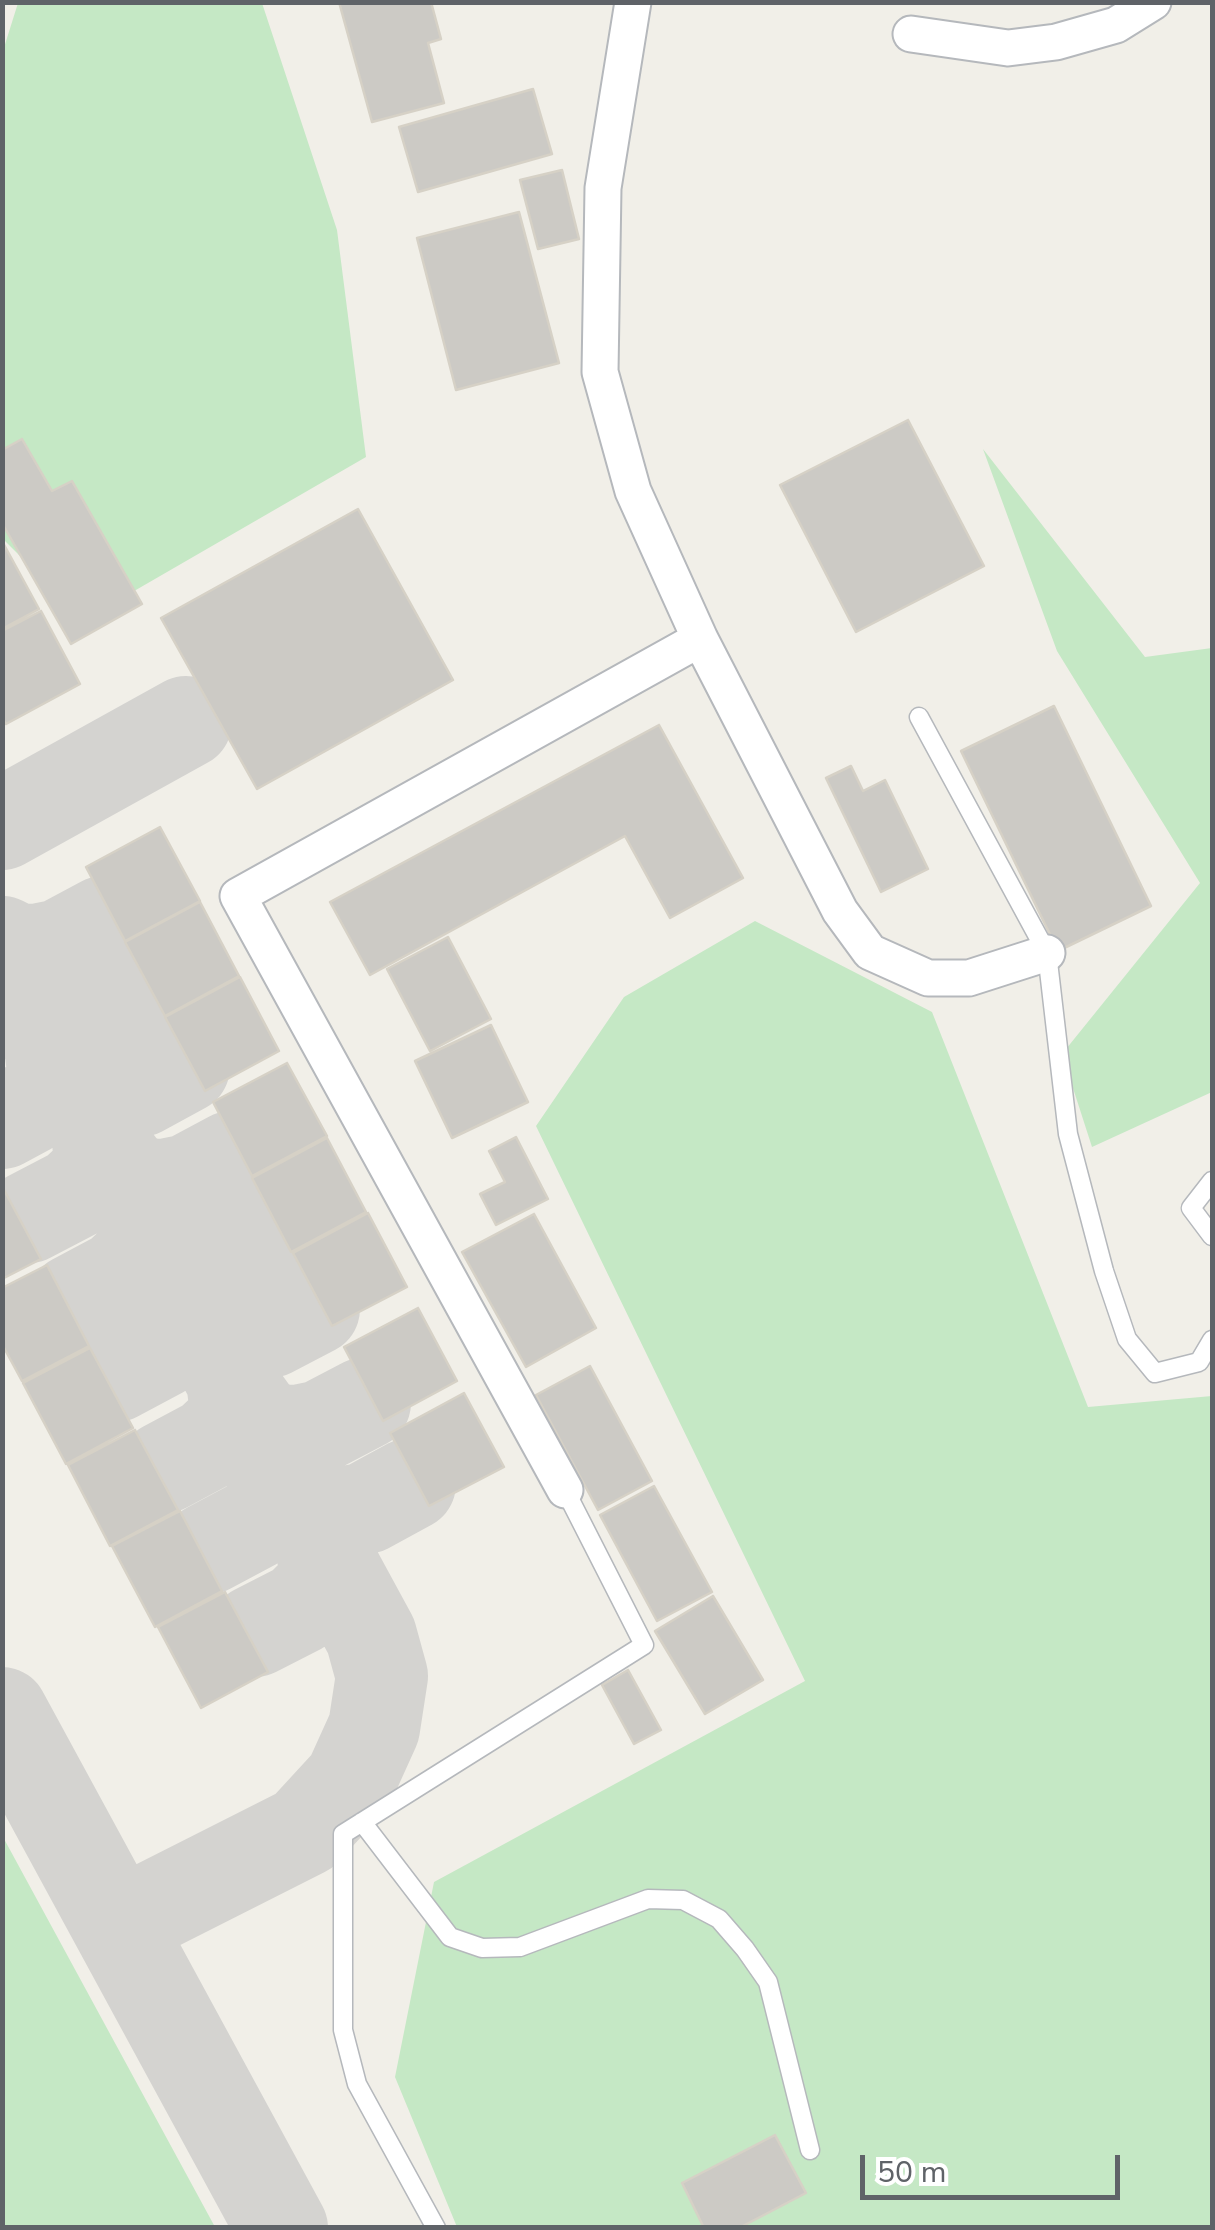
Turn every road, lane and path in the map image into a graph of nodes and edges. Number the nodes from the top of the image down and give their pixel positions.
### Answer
1 (632, 2) edge
2 (1154, 2) edge
3 (912, 34) dead end
4 (700, 639) junction
5 (918, 717) dead end
6 (1047, 953) junction
7 (1212, 1181) edge
8 (1212, 1236) edge
9 (1212, 1340) edge
10 (565, 1490) joint
11 (362, 1822) junction
12 (810, 2150) dead end
13 (436, 2228) edge

1 - 4 street
2 - 3 street
4 - 6 street
4 - 10 street
5 - 6 lane
6 - 9 lane
7 - 8 lane
10 - 11 lane
11 - 12 lane
11 - 13 lane

